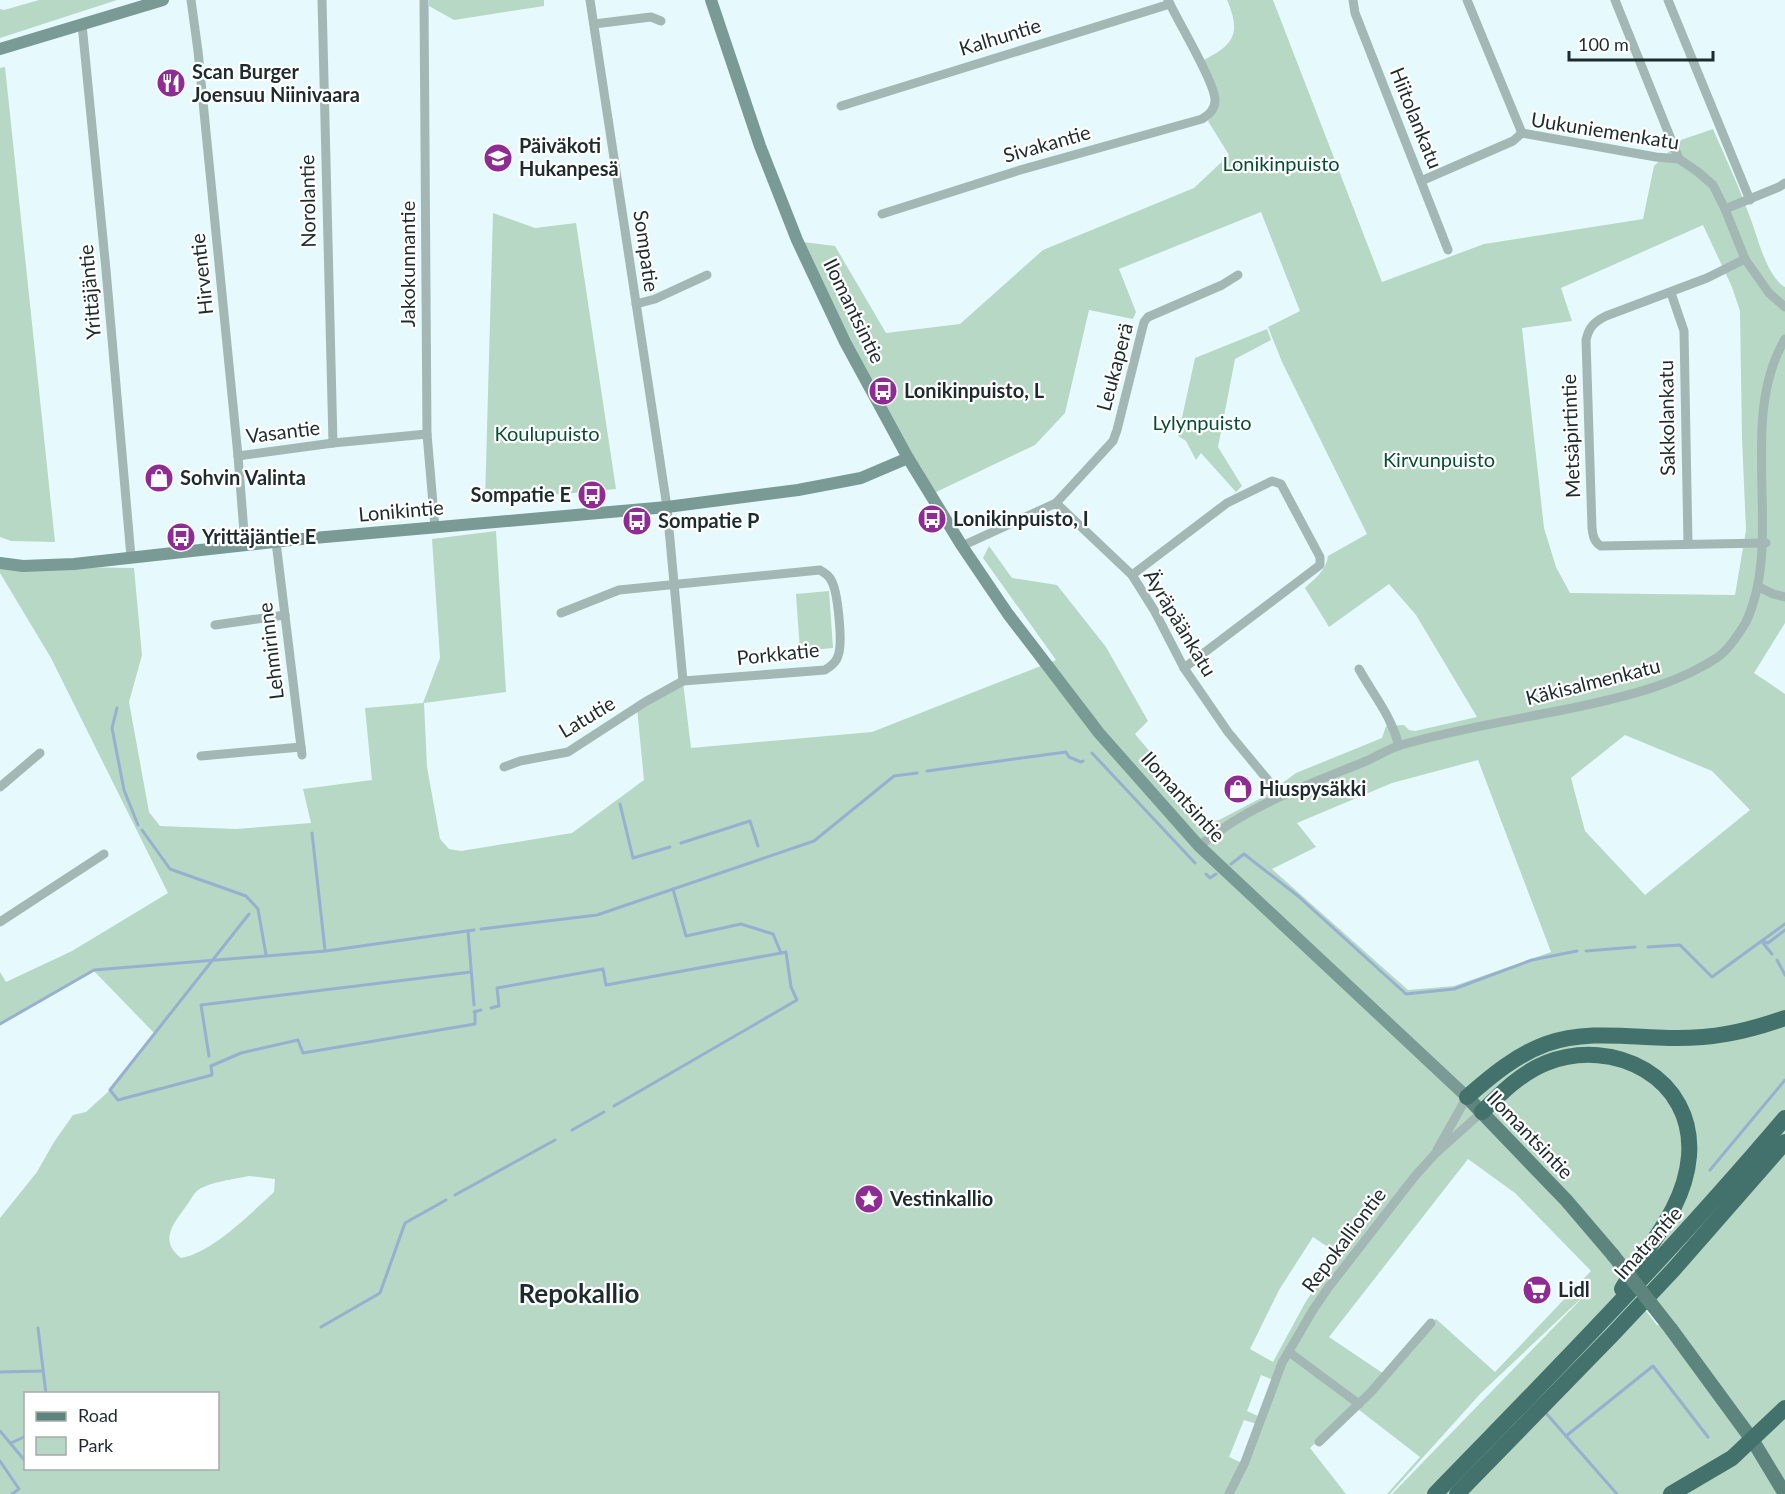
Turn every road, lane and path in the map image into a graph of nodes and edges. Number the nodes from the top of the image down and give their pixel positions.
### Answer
1 (163, 0) edge
2 (191, 0) edge
3 (322, 0) edge
4 (424, 0) edge
5 (590, 0) edge
6 (712, 0) edge
7 (1353, 0) edge
8 (1467, 0) edge
9 (1616, 0) edge
10 (1668, 0) edge
11 (1169, 2) edge
12 (661, 21) dead end
13 (82, 24) junction
14 (594, 24) junction
15 (0, 50) edge
16 (841, 106) dead end
17 (1522, 133) junction
18 (1679, 159) junction
19 (1421, 181) junction
20 (1785, 183) edge
21 (1750, 200) junction
22 (1725, 209) junction
23 (882, 214) dead end
24 (1448, 250) dead end
25 (1745, 259) junction
26 (707, 275) dead end
27 (1238, 275) dead end
28 (1671, 292) junction
29 (636, 304) junction
30 (1785, 307) edge
31 (1785, 339) edge
32 (331, 400) joint
33 (427, 434) junction
34 (333, 443) junction
35 (238, 456) junction
36 (908, 458) junction
37 (1056, 503) junction
38 (667, 507) junction
39 (435, 527) junction
40 (276, 542) junction
41 (1766, 543) junction
42 (245, 544) junction
43 (1688, 544) junction
44 (962, 546) junction
45 (130, 557) junction
46 (0, 562) edge
47 (1132, 575) junction
48 (674, 584) junction
49 (1761, 588) junction
50 (1785, 597) edge
51 (561, 613) dead end
52 (285, 615) junction
53 (215, 625) dead end
54 (1184, 668) junction
55 (1359, 669) dead end
56 (683, 681) junction
57 (1399, 746) junction
58 (40, 753) dead end
59 (201, 756) dead end
60 (504, 768) dead end
61 (0, 788) edge
62 (1281, 796) junction
63 (1199, 846) junction
64 (104, 854) dead end
65 (0, 922) edge
66 (1785, 1018) edge
67 (1467, 1097) junction
68 (1482, 1112) junction
69 (1785, 1119) edge
70 (1785, 1142) edge
71 (1435, 1154) junction
72 (1431, 1323) dead end
73 (1602, 1324) junction
74 (1288, 1352) junction
75 (1359, 1404) junction
76 (1785, 1408) edge
77 (1753, 1441) junction
78 (1319, 1442) dead end
79 (1228, 1494) edge
80 (1435, 1494) edge
81 (1457, 1494) edge
82 (1671, 1494) edge
83 (1785, 1494) edge

1 - 13 main road
2 - 35 street, Hirventie
3 - 32 street, Norolantie
4 - 33 street, Jakokunnantie
5 - 14 street, Sompatie
6 - 36 main road, Ilomantsintie
7 - 19 street, Hiitolankatu
8 - 17 street
9 - 18 street
10 - 21 street
11 - 16 street, Kalhuntie
11 - 23 street, Sivakantie
12 - 14 street
13 - 15 main road
13 - 45 street, Yrittäjäntie
14 - 29 street, Sompatie
17 - 18 street, Uukuniemenkatu
17 - 19 street, Uukuniemenkatu
18 - 22 street, Uukuniemenkatu
19 - 24 street, Hiitolankatu
20 - 21 street
21 - 22 street
22 - 25 street, Uukuniemenkatu
25 - 28 street, Metsäpirtintie
25 - 30 street, Uukuniemenkatu
26 - 29 street
27 - 37 street, Leukaperä
28 - 43 street, Sakkolankatu
28 - 43 street, Metsäpirtintie
29 - 38 street, Sompatie
31 - 41 street, Käkisalmenkatu
32 - 34 street, Vasantie
33 - 34 street, Vasantie
33 - 39 street, Jakokunnantie
34 - 35 street, Vasantie
35 - 42 street, Hirventie
36 - 38 main road, Lonikintie
36 - 44 main road, Ilomantsintie
37 - 44 street
37 - 47 street, Äyräpäänkatu
38 - 39 main road, Lonikintie
38 - 48 street
39 - 40 main road, Lonikintie
40 - 42 main road, Lonikintie
40 - 52 street, Lehmirinne
41 - 43 street, Metsäpirtintie
41 - 49 street, Käkisalmenkatu
42 - 45 main road, Lonikintie
44 - 63 main road, Ilomantsintie
45 - 46 main road, Lonikintie
47 - 54 street, Äyräpäänkatu
47 - 54 street
48 - 51 street
48 - 56 street
48 - 56 street, Porkkatie
49 - 50 street
49 - 57 street, Käkisalmenkatu
52 - 53 street
52 - 59 street, Lehmirinne
54 - 62 street, Äyräpäänkatu
55 - 57 street
56 - 60 street, Latutie
57 - 62 street, Käkisalmenkatu
58 - 61 street
62 - 63 street, Käkisalmenkatu
63 - 67 main road, Ilomantsintie
64 - 65 street
66 - 67 highway
67 - 68 main road, Ilomantsintie
67 - 71 street, Repokalliontie
68 - 71 street, Repokalliontie
68 - 73 highway
68 - 77 main road, Ilomantsintie, bridge
69 - 73 highway, Imatrantie
70 - 81 highway, Imatrantie
71 - 74 street, Repokalliontie
72 - 75 street
73 - 80 highway, Imatrantie
74 - 75 street
74 - 79 street, Repokalliontie
75 - 78 street
76 - 77 highway
77 - 82 highway
77 - 83 main road, Ilomantsintie

